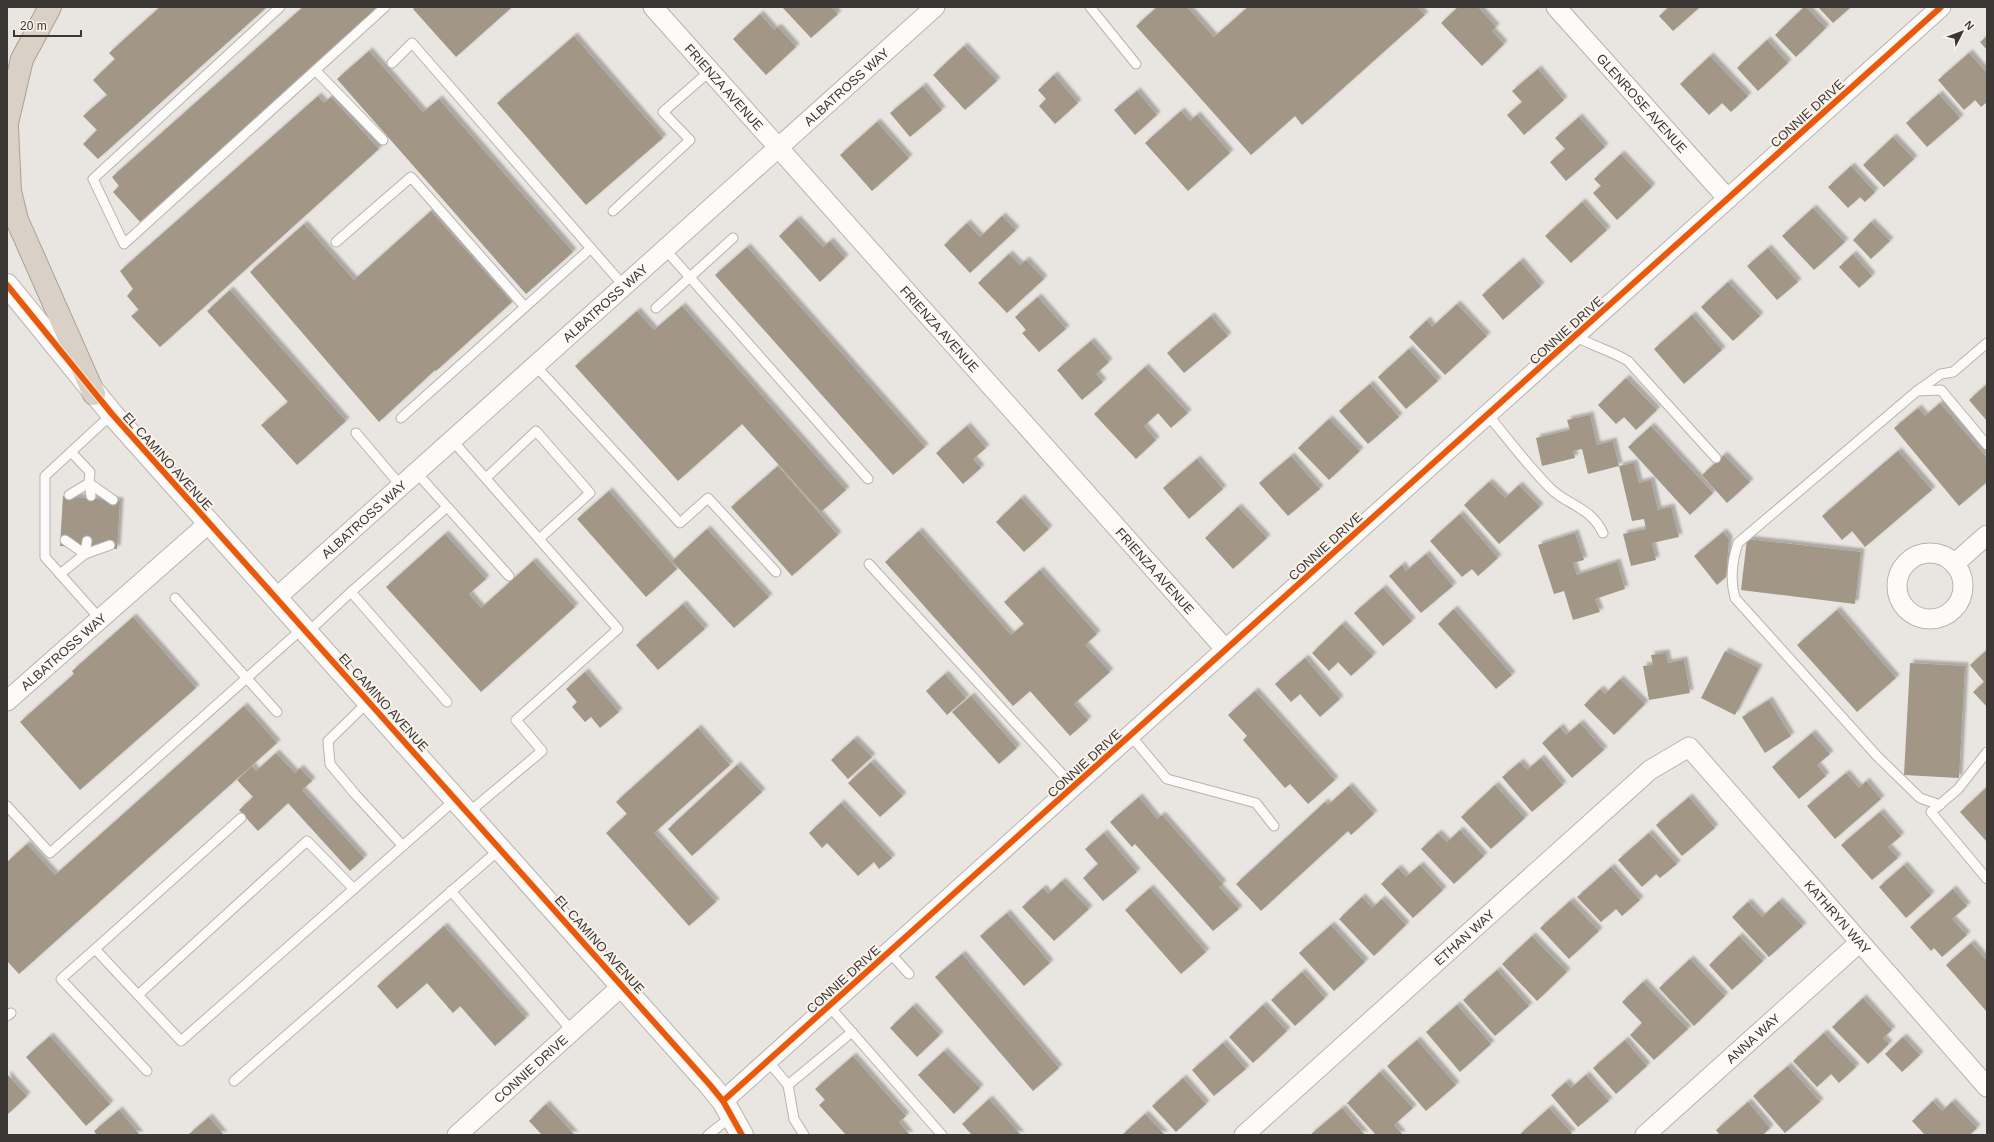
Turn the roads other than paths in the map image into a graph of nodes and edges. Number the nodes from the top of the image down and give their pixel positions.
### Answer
1 (50, 7) edge
2 (280, 7) edge
3 (385, 7) edge
4 (653, 7) edge
5 (934, 7) edge
6 (1090, 7) edge
7 (1556, 7) edge
8 (1941, 7) edge
9 (392, 63) dead end
10 (1136, 64) dead end
11 (316, 71) junction
12 (710, 71) junction
13 (7, 123) edge
14 (7, 128) edge
15 (383, 140) dead end
16 (777, 147) junction
17 (1728, 199) junction
18 (614, 211) dead end
19 (733, 238) dead end
20 (336, 242) dead end
21 (591, 248) junction
22 (664, 248) junction
23 (690, 277) junction
24 (624, 285) junction
25 (7, 286) edge
26 (525, 307) junction
27 (656, 308) dead end
28 (1575, 336) junction
29 (1987, 343) edge
30 (535, 365) junction
31 (1917, 392) junction
32 (94, 394) junction
33 (112, 414) junction
34 (1488, 415) junction
35 (400, 418) dead end
36 (356, 433) dead end
37 (452, 440) junction
38 (1987, 445) edge
39 (71, 452) junction
40 (1716, 458) dead end
41 (416, 472) junction
42 (486, 478) junction
43 (868, 479) dead end
44 (89, 483) junction
45 (401, 486) junction
46 (69, 495) dead end
47 (91, 496) dead end
48 (113, 500) dead end
49 (447, 507) junction
50 (209, 523) junction
51 (1603, 533) dead end
52 (1987, 535) edge
53 (539, 539) junction
54 (65, 540) dead end
55 (87, 541) dead end
56 (110, 544) dead end
57 (85, 554) junction
58 (868, 564) dead end
59 (1954, 564) dead end
60 (776, 572) dead end
61 (60, 574) junction
62 (509, 576) dead end
63 (351, 592) junction
64 (175, 598) dead end
65 (276, 598) junction
66 (100, 619) junction
67 (305, 631) junction
68 (1226, 650) junction
69 (247, 678) junction
70 (7, 701) edge
71 (368, 702) junction
72 (447, 702) dead end
73 (277, 712) dead end
74 (1131, 736) junction
75 (1689, 747) joint
76 (1987, 752) edge
77 (1074, 787) junction
78 (1940, 805) junction
79 (7, 806) edge
80 (462, 806) junction
81 (241, 818) dead end
82 (1274, 826) dead end
83 (403, 846) junction
84 (500, 849) junction
85 (1987, 879) edge
86 (354, 889) junction
87 (451, 891) junction
88 (1860, 942) junction
89 (95, 949) junction
90 (890, 952) junction
91 (909, 974) dead end
92 (622, 986) junction
93 (138, 995) junction
94 (829, 1006) junction
95 (572, 1032) junction
96 (852, 1032) junction
97 (768, 1061) junction
98 (147, 1071) dead end
99 (234, 1080) dead end
100 (788, 1085) junction
101 (1987, 1087) edge
102 (728, 1109) junction
103 (457, 1135) edge
104 (708, 1135) edge
105 (742, 1135) edge
106 (804, 1135) edge
107 (942, 1135) edge
108 (1244, 1135) edge
109 (1645, 1135) edge

1 - 13 highway
2 - 11 lane
3 - 11 lane
4 - 12 street, FRIENZA AVENUE
5 - 16 street, ALBATROSS WAY
6 - 10 lane
7 - 17 street, GLENROSE AVENUE
8 - 17 street, CONNIE DRIVE
9 - 21 lane
11 - 15 lane
12 - 16 street, FRIENZA AVENUE
12 - 18 lane
14 - 32 highway
16 - 22 street, ALBATROSS WAY
16 - 68 street, FRIENZA AVENUE
17 - 28 street, CONNIE DRIVE
19 - 23 lane
20 - 26 lane
21 - 24 lane
21 - 26 lane
22 - 23 lane
22 - 24 street, ALBATROSS WAY
23 - 27 lane
23 - 43 lane
24 - 30 street, ALBATROSS WAY
25 - 32 main road, EL CAMINO AVENUE
26 - 35 lane
28 - 34 street, CONNIE DRIVE
28 - 40 lane
29 - 31 lane
30 - 37 street, ALBATROSS WAY
30 - 60 lane
31 - 38 lane
31 - 78 lane
32 - 33 main road, EL CAMINO AVENUE
33 - 39 lane
33 - 50 main road, EL CAMINO AVENUE
34 - 51 lane
34 - 68 street, CONNIE DRIVE
36 - 45 lane
37 - 41 street, ALBATROSS WAY
37 - 42 lane
39 - 44 lane
39 - 61 lane
41 - 45 street, ALBATROSS WAY
41 - 49 lane
42 - 53 lane
42 - 53 lane
44 - 46 lane
44 - 47 lane
44 - 48 lane
45 - 65 street, ALBATROSS WAY
49 - 62 lane
49 - 63 lane
50 - 65 main road, EL CAMINO AVENUE
50 - 66 street, ALBATROSS WAY
52 - 59 street
53 - 80 lane
54 - 57 lane
55 - 57 lane
56 - 57 lane
57 - 61 lane
58 - 77 lane
61 - 66 lane
63 - 67 lane
63 - 72 lane
64 - 69 lane
65 - 67 main road, EL CAMINO AVENUE
66 - 70 street, ALBATROSS WAY
67 - 69 lane
67 - 71 main road, EL CAMINO AVENUE
68 - 74 street, CONNIE DRIVE
69 - 73 lane
69 - 79 lane
71 - 80 main road, EL CAMINO AVENUE
71 - 83 lane
74 - 77 street, CONNIE DRIVE
74 - 82 lane
75 - 88 street, KATHRYN WAY
75 - 108 street, ETHAN WAY
76 - 78 lane
77 - 90 street, CONNIE DRIVE
78 - 85 lane
80 - 83 lane
80 - 84 main road, EL CAMINO AVENUE
81 - 89 lane
83 - 86 lane
84 - 87 lane
84 - 92 main road, EL CAMINO AVENUE
86 - 93 lane
86 - 93 lane
87 - 95 lane
87 - 99 lane
88 - 101 street, KATHRYN WAY
88 - 109 street, ANNA WAY
89 - 93 lane
89 - 98 lane
90 - 91 lane
90 - 94 street, CONNIE DRIVE
92 - 95 street, CONNIE DRIVE
92 - 102 main road, EL CAMINO AVENUE
94 - 96 lane
94 - 97 street, CONNIE DRIVE
95 - 103 street, CONNIE DRIVE
96 - 100 lane
96 - 107 lane
97 - 100 lane
97 - 102 street, CONNIE DRIVE
100 - 106 lane
102 - 104 lane
102 - 105 main road, EL CAMINO AVENUE

